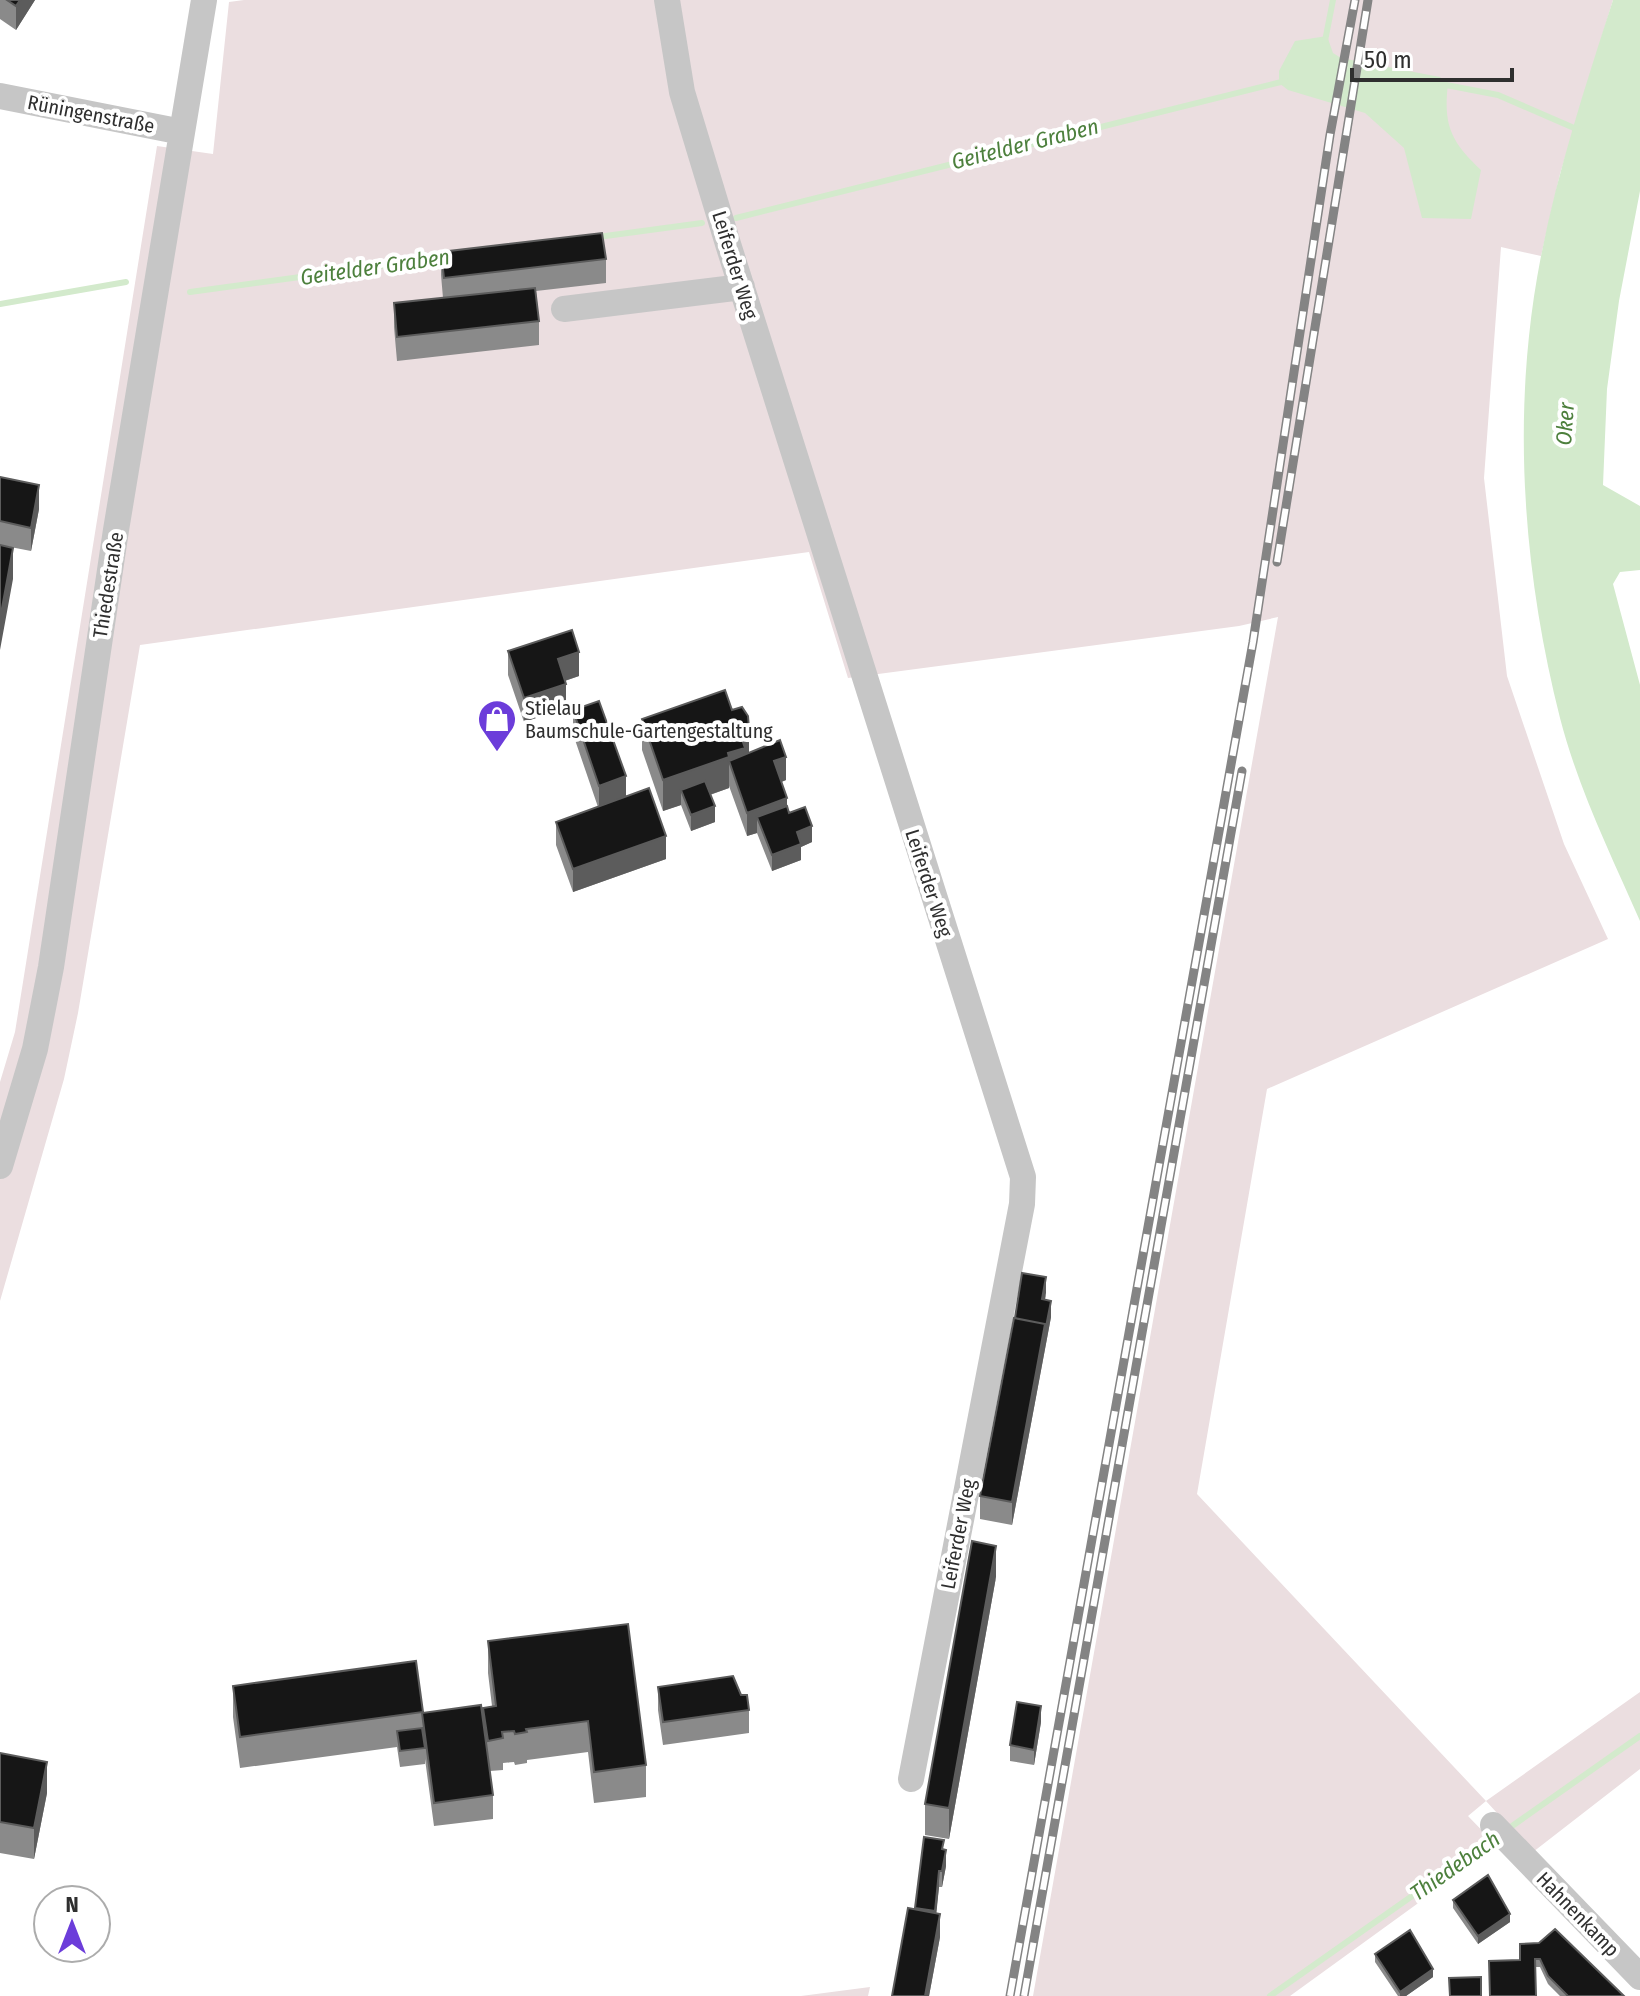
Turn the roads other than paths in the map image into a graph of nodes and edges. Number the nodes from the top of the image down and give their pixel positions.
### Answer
1 (204, 0) edge
2 (667, 0) edge
3 (0, 96) edge
4 (182, 132) junction
5 (742, 287) junction
6 (564, 309) dead end
7 (0, 1166) edge
8 (911, 1779) dead end
9 (1493, 1825) dead end
10 (1640, 1977) edge

1 - 4 street, Thiedestraße
2 - 5 street, Leiferder Weg
3 - 4 street, Rüningenstraße
4 - 7 street, Thiedestraße
5 - 6 street
5 - 8 street, Leiferder Weg
9 - 10 street, Hahnenkamp

